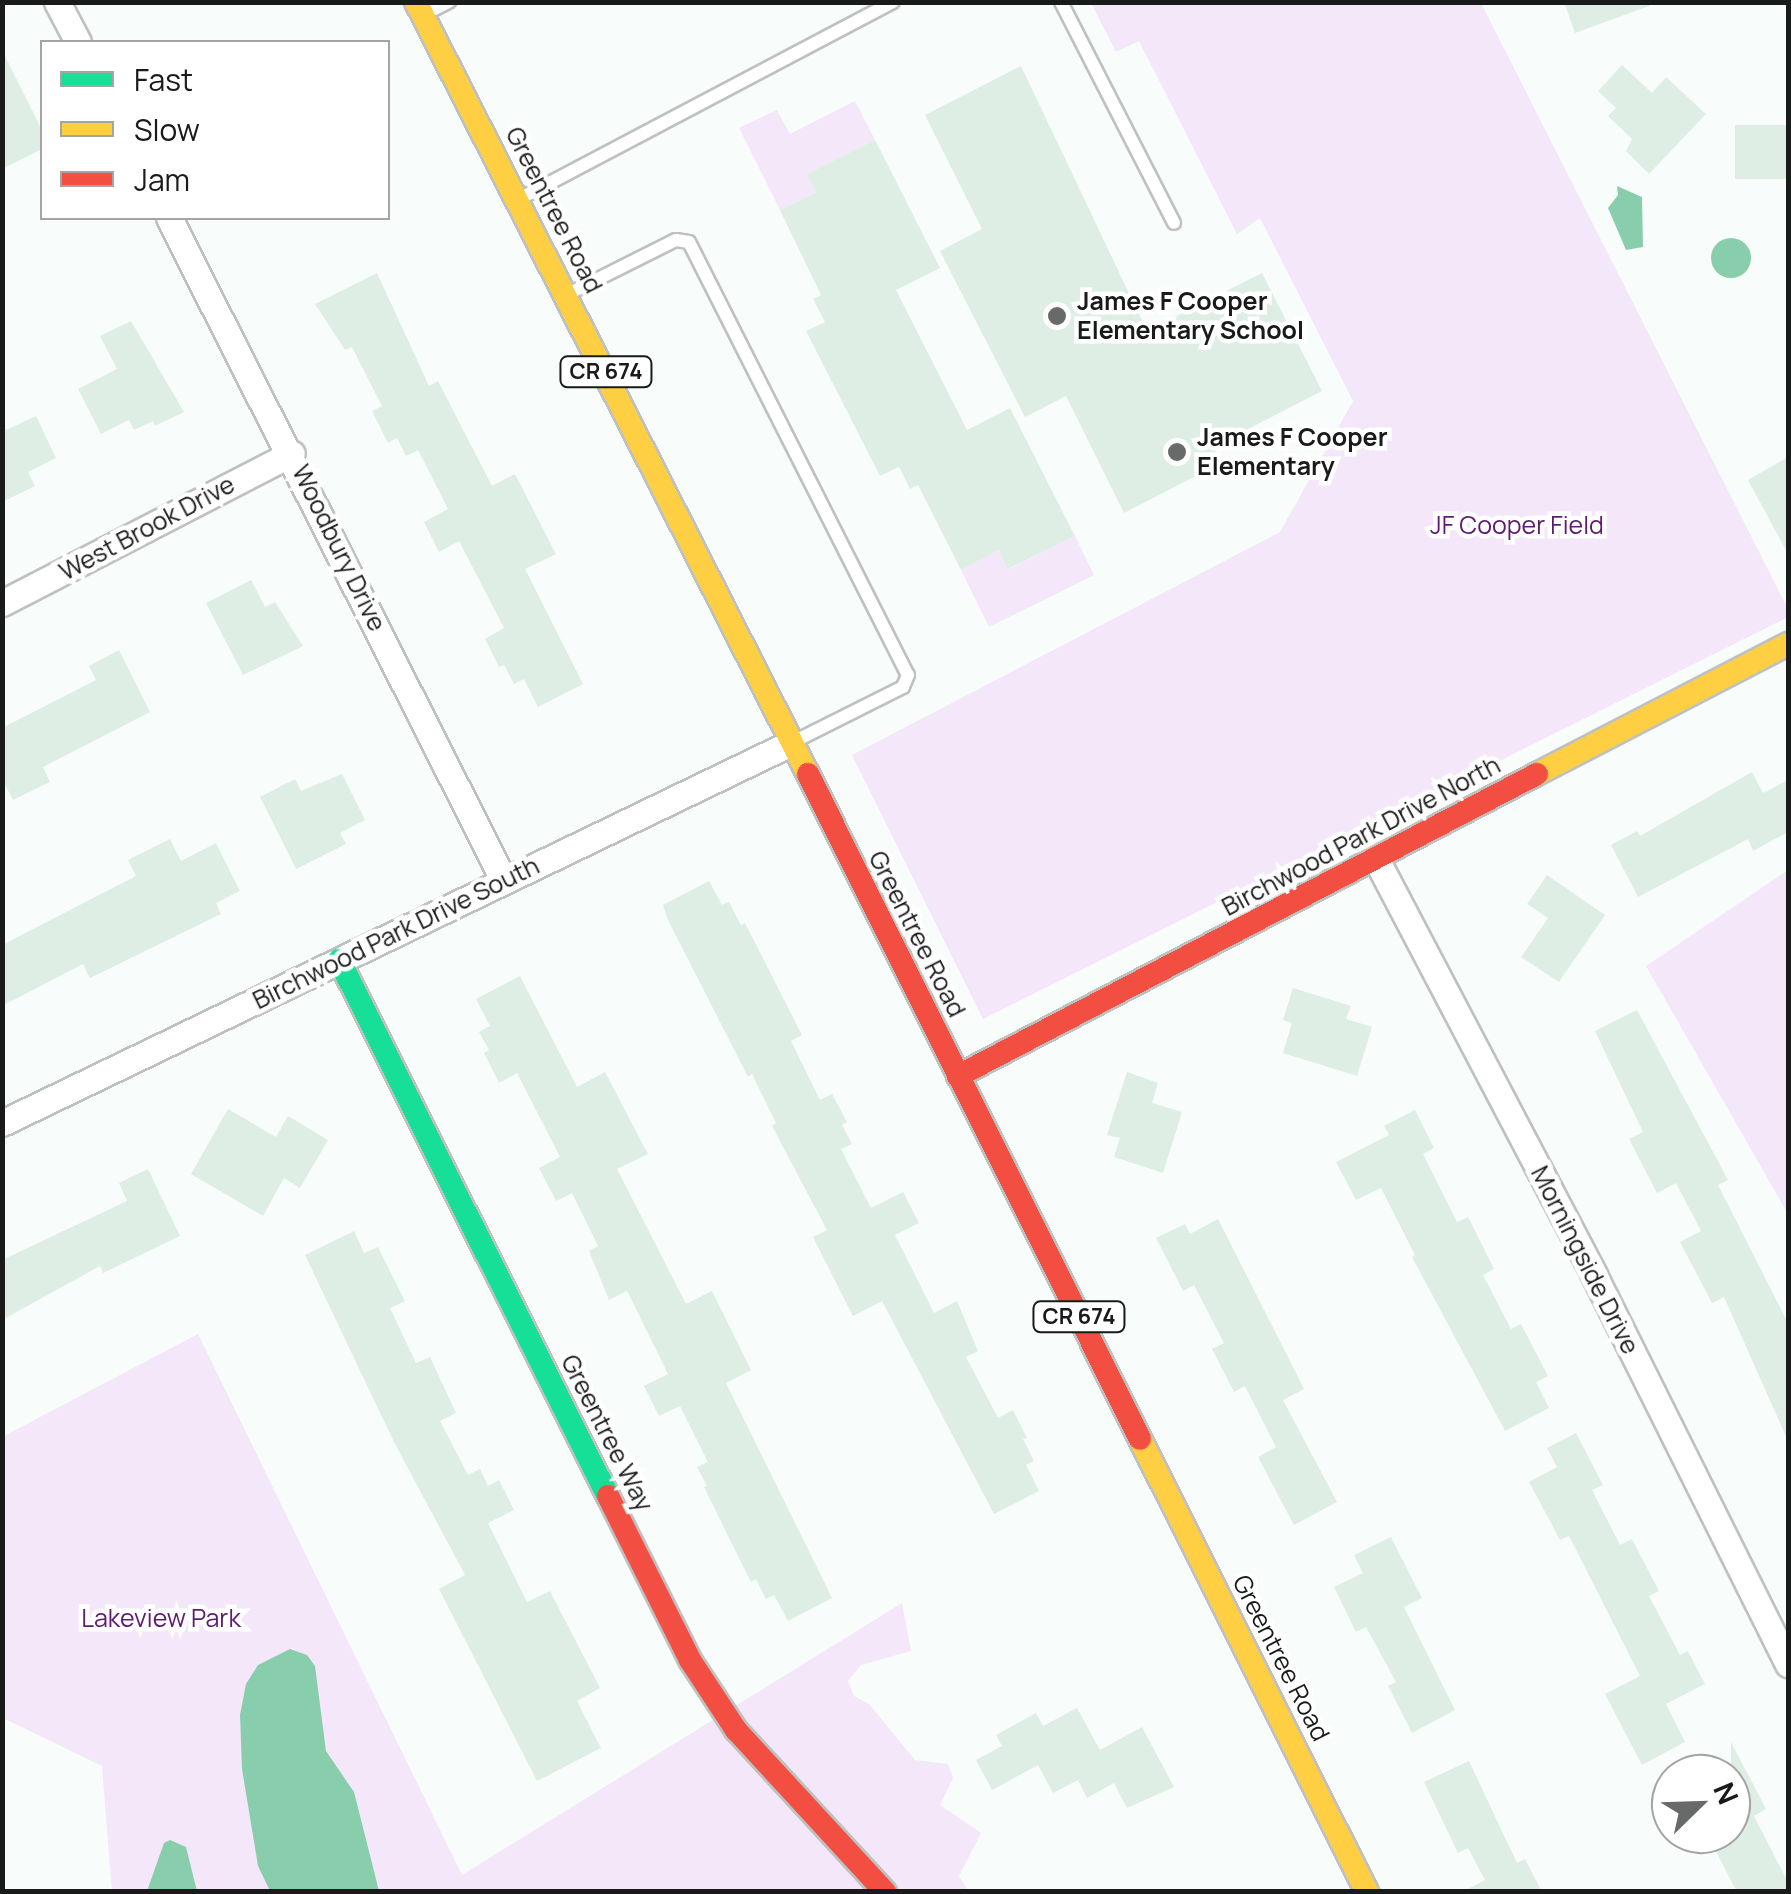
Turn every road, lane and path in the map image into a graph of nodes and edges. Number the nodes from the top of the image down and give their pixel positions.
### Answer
1 (57, 2) edge
2 (449, 2) edge
3 (893, 2) edge
4 (1061, 2) edge
5 (420, 9) edge
6 (77, 40) edge
7 (518, 199) junction
8 (170, 220) edge
9 (1174, 223) dead end
10 (568, 295) junction
11 (292, 452) junction
12 (2, 603) edge
13 (1788, 644) edge
14 (791, 743) junction
15 (1376, 860) junction
16 (504, 881) junction
17 (339, 960) junction
18 (958, 1076) junction
19 (2, 1123) edge
20 (1788, 1664) edge
21 (885, 1892) edge
22 (1367, 1892) edge

1 - 6 street
2 - 5 lane
3 - 7 lane
4 - 9 lane
5 - 7 main road, Greentree Road / CR 674
7 - 10 main road, Greentree Road / CR 674
8 - 11 street, Woodbury Drive
10 - 14 main road, Greentree Road / CR 674
10 - 14 lane
11 - 12 street, West Brook Drive
11 - 16 street, Woodbury Drive
13 - 15 main road, Birchwood Park Drive North
14 - 16 street, Birchwood Park Drive South
14 - 18 main road, Greentree Road / CR 674
15 - 18 main road, Birchwood Park Drive North
15 - 20 street, Morningside Drive
16 - 17 street, Birchwood Park Drive South
17 - 19 street, Birchwood Park Drive South
17 - 21 main road, Greentree Way
18 - 22 main road, Greentree Road / CR 674

